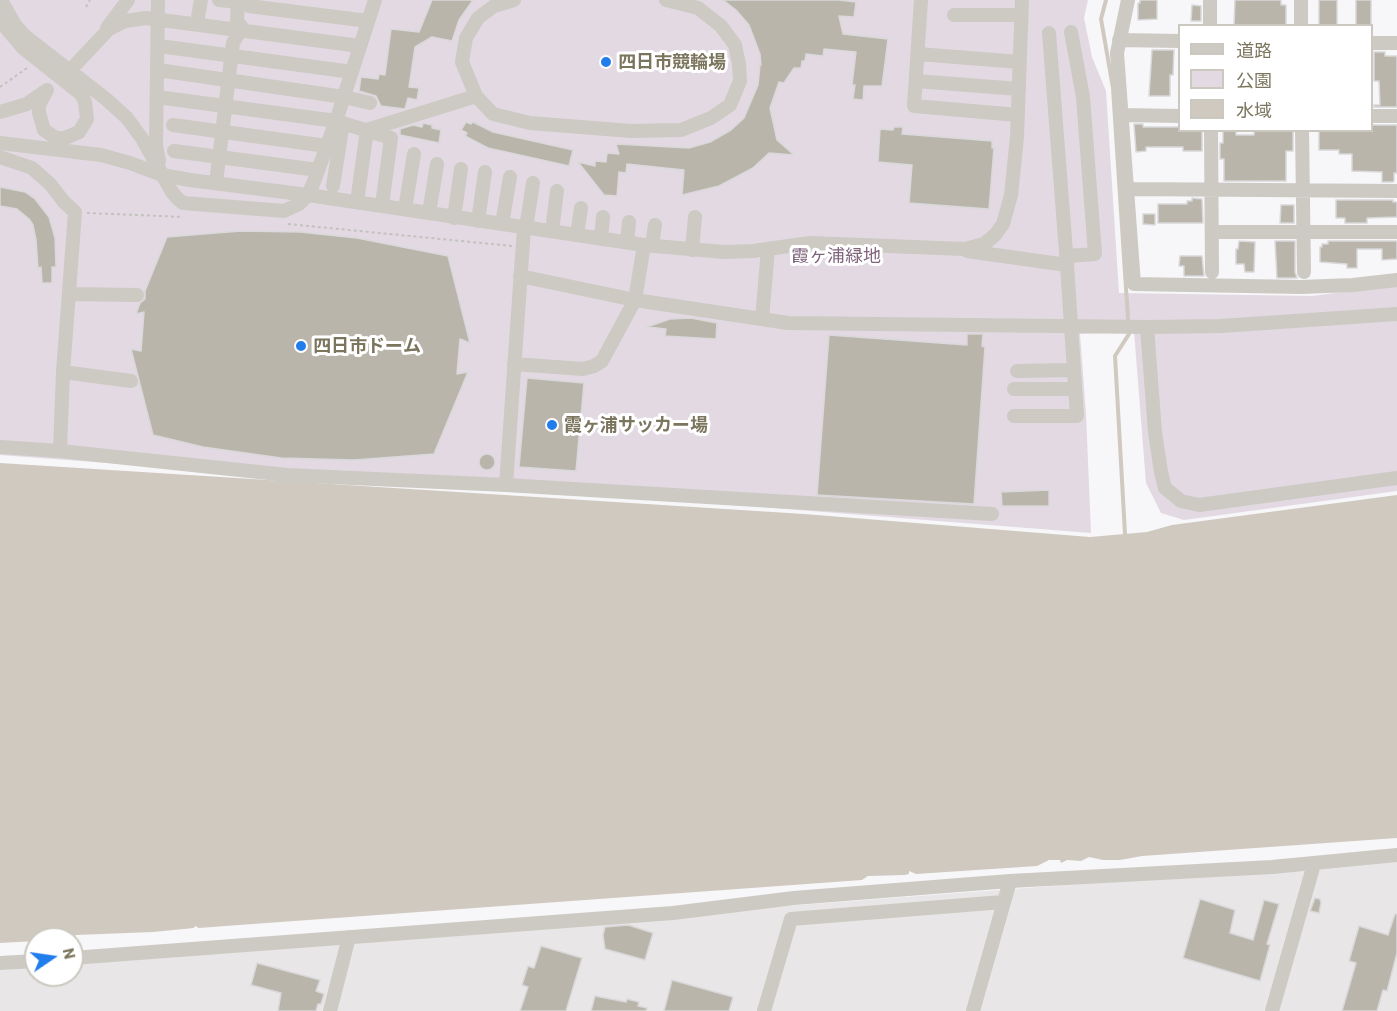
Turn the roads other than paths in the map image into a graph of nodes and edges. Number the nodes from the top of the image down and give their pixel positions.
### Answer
1 (1, 0) edge
2 (128, 0) edge
3 (158, 0) edge
4 (201, 0) edge
5 (375, 0) edge
6 (514, 0) edge
7 (666, 0) edge
8 (921, 0) edge
9 (1022, 0) edge
10 (1128, 0) edge
11 (1210, 0) edge
12 (1301, 0) edge
13 (234, 2) edge
14 (954, 15) dead end
15 (1021, 15) junction
16 (158, 18) junction
17 (0, 21) edge
18 (368, 21) junction
19 (197, 23) junction
20 (1210, 24) edge
21 (1301, 24) edge
22 (244, 30) junction
23 (1071, 32) dead end
24 (1049, 33) dead end
25 (100, 37) junction
26 (1119, 40) junction
27 (1178, 41) edge
28 (1397, 43) edge
29 (1373, 44) edge
30 (159, 46) junction
31 (360, 46) junction
32 (918, 54) junction
33 (232, 55) junction
34 (1020, 62) junction
35 (76, 64) dead end
36 (158, 70) junction
37 (352, 72) junction
38 (229, 80) junction
39 (916, 81) junction
40 (1019, 89) junction
41 (476, 96) junction
42 (157, 97) junction
43 (344, 97) junction
44 (370, 103) dead end
45 (226, 105) junction
46 (0, 112) edge
47 (1018, 115) junction
48 (1121, 115) junction
49 (1178, 116) edge
50 (1373, 116) edge
51 (1397, 116) edge
52 (340, 122) junction
53 (173, 125) dead end
54 (223, 130) junction
55 (367, 130) junction
56 (1211, 132) edge
57 (1302, 132) edge
58 (0, 143) edge
59 (327, 146) junction
60 (174, 151) dead end
61 (414, 154) dead end
62 (219, 156) junction
63 (0, 157) edge
64 (437, 164) dead end
65 (461, 169) dead end
66 (318, 170) junction
67 (485, 172) dead end
68 (162, 175) junction
69 (510, 177) dead end
70 (216, 183) junction
71 (533, 183) dead end
72 (333, 186) dead end
73 (1127, 189) junction
74 (1212, 189) junction
75 (1303, 189) junction
76 (557, 190) dead end
77 (1397, 191) edge
78 (308, 195) junction
79 (357, 202) junction
80 (382, 205) junction
81 (581, 208) dead end
82 (405, 209) junction
83 (429, 213) junction
84 (603, 217) dead end
85 (695, 217) dead end
86 (454, 218) junction
87 (478, 221) junction
88 (629, 222) dead end
89 (502, 224) junction
90 (655, 225) dead end
91 (525, 228) junction
92 (552, 231) junction
93 (1212, 232) junction
94 (1304, 232) junction
95 (1397, 232) edge
96 (577, 235) junction
97 (601, 238) junction
98 (627, 242) junction
99 (648, 245) junction
100 (768, 249) junction
101 (692, 250) junction
102 (956, 250) junction
103 (1067, 260) junction
104 (1212, 272) dead end
105 (1304, 272) dead end
106 (520, 276) junction
107 (1397, 280) edge
108 (69, 294) junction
109 (137, 295) dead end
110 (635, 300) junction
111 (1397, 314) edge
112 (762, 319) junction
113 (1075, 326) junction
114 (1141, 327) junction
115 (514, 364) junction
116 (1074, 370) junction
117 (1017, 371) dead end
118 (63, 372) junction
119 (131, 381) dead end
120 (1075, 388) junction
121 (1014, 389) dead end
122 (1014, 416) dead end
123 (0, 447) edge
124 (60, 452) junction
125 (1397, 478) edge
126 (506, 485) junction
127 (992, 514) dead end
128 (1397, 855) edge
129 (1314, 864) junction
130 (1010, 880) junction
131 (1003, 902) junction
132 (349, 937) junction
133 (84, 957) edge
134 (24, 962) edge
135 (0, 963) edge
136 (330, 1011) edge
137 (764, 1011) edge
138 (973, 1011) edge
139 (1272, 1011) edge

1 - 68 street
2 - 25 street
3 - 16 street
4 - 19 street
5 - 18 street
6 - 41 street
7 - 41 street
8 - 32 street
9 - 15 street
10 - 26 street
11 - 20 street
12 - 21 street
13 - 18 street
13 - 22 street
14 - 15 street
15 - 34 street
16 - 19 street
16 - 25 street
16 - 30 street
17 - 46 street
18 - 31 street
19 - 22 street
22 - 31 street
22 - 33 street
23 - 103 street
24 - 103 street
25 - 35 street
26 - 27 street
26 - 48 street
28 - 29 street
30 - 33 street
30 - 36 street
31 - 37 street
32 - 34 street
32 - 39 street
33 - 37 street
33 - 38 street
34 - 40 street
36 - 38 street
36 - 42 street
37 - 43 street
38 - 43 street
38 - 45 street
39 - 40 street
39 - 47 street
40 - 47 street
41 - 55 street
42 - 45 street
42 - 68 street
43 - 44 street
43 - 52 street
45 - 52 street
45 - 54 street
47 - 102 street
48 - 49 street
48 - 73 street
50 - 51 street
52 - 55 street
52 - 59 street
52 - 72 street
53 - 54 street
54 - 59 street
54 - 62 street
55 - 79 street
55 - 80 street
56 - 74 street
57 - 75 street
58 - 68 street
59 - 66 street
60 - 62 street
61 - 82 street
62 - 66 street
62 - 70 street
63 - 108 street
64 - 83 street
65 - 86 street
66 - 78 street
67 - 87 street
68 - 70 street
68 - 78 street
69 - 89 street
70 - 78 street
71 - 91 street
73 - 74 street
73 - 107 street
74 - 75 street
74 - 93 street
75 - 77 street
75 - 94 street
76 - 92 street
78 - 79 street
79 - 80 street
80 - 82 street
81 - 96 street
82 - 83 street
83 - 86 street
84 - 97 street
85 - 101 street
86 - 87 street
87 - 89 street
88 - 98 street
89 - 91 street
90 - 99 street
91 - 92 street
91 - 106 street
92 - 96 street
93 - 94 street
93 - 104 street
94 - 95 street
94 - 105 street
96 - 97 street
97 - 98 street
98 - 99 street
99 - 101 street
99 - 110 street
100 - 101 street
100 - 102 street
100 - 112 street
102 - 103 street
103 - 113 street
106 - 110 street
106 - 115 street
108 - 109 street
108 - 118 street
110 - 112 street
110 - 115 street
111 - 114 street
112 - 113 street
113 - 114 street
113 - 116 street
114 - 125 street
115 - 126 street
116 - 117 street
116 - 120 street
118 - 119 street
118 - 124 street
120 - 121 street
120 - 122 street
123 - 124 street
124 - 126 street
126 - 127 street
128 - 129 street
129 - 130 street
129 - 139 street
130 - 131 street
130 - 132 street
131 - 137 street
131 - 138 street
132 - 133 street
132 - 136 street
134 - 135 street

